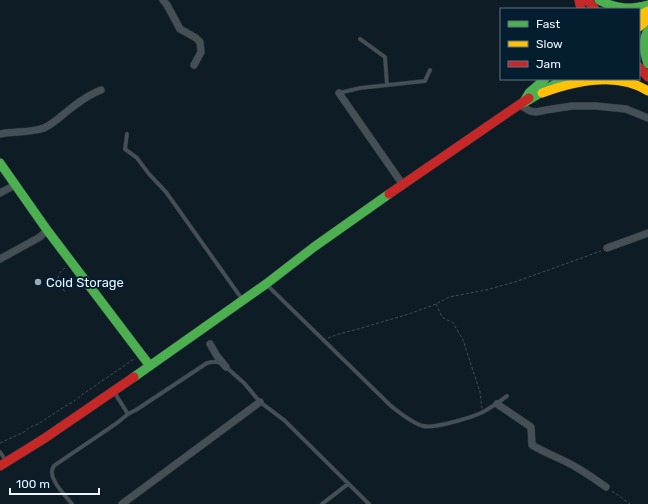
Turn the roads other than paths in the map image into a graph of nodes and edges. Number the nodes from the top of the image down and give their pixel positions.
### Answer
1 (163, 0) edge
2 (587, 0) edge
3 (599, 0) edge
4 (648, 5) edge
5 (594, 8) edge
6 (614, 8) edge
7 (634, 8) edge
8 (648, 19) edge
9 (640, 26) edge
10 (648, 30) edge
11 (360, 39) dead end
12 (648, 64) edge
13 (194, 65) dead end
14 (640, 67) edge
15 (430, 70) dead end
16 (648, 77) edge
17 (640, 78) edge
18 (544, 80) edge
19 (551, 80) edge
20 (562, 80) edge
21 (387, 85) junction
22 (648, 85) edge
23 (101, 90) dead end
24 (648, 91) edge
25 (339, 93) joint
26 (542, 93) junction
27 (522, 104) junction
28 (648, 118) edge
29 (0, 134) edge
30 (127, 134) dead end
31 (0, 163) edge
32 (14, 185) junction
33 (403, 185) junction
34 (0, 193) edge
35 (47, 230) junction
36 (648, 233) edge
37 (607, 248) road end
38 (0, 259) edge
39 (266, 284) junction
40 (242, 300) junction
41 (210, 344) dead end
42 (150, 366) junction
43 (226, 367) junction
44 (114, 390) junction
45 (507, 396) dead end
46 (260, 402) junction
47 (497, 404) junction
48 (128, 414) junction
49 (0, 452) edge
50 (3, 464) edge
51 (348, 484) junction
52 (606, 487) road end
53 (72, 504) edge
54 (122, 504) edge
55 (322, 504) edge
56 (369, 504) edge

1 - 13 street
2 - 5 main road
3 - 6 main road
4 - 7 main road
8 - 9 main road
10 - 12 main road
11 - 21 lane
14 - 16 main road
15 - 21 lane
17 - 22 main road
18 - 27 main road
19 - 27 main road
20 - 26 main road
21 - 25 lane
23 - 29 street
24 - 26 main road
25 - 33 street
26 - 27 main road
27 - 28 street
27 - 33 main road
30 - 40 lane
31 - 32 main road
32 - 34 street
32 - 35 main road
33 - 39 main road
35 - 38 street
35 - 42 main road
36 - 37 street
39 - 40 main road
39 - 47 lane
40 - 42 main road
41 - 43 street
42 - 44 main road
43 - 46 lane
43 - 48 lane
44 - 48 lane
44 - 50 main road
45 - 47 lane
46 - 51 lane
46 - 54 street
47 - 52 street
48 - 53 lane
49 - 50 lane
51 - 55 lane
51 - 56 lane

